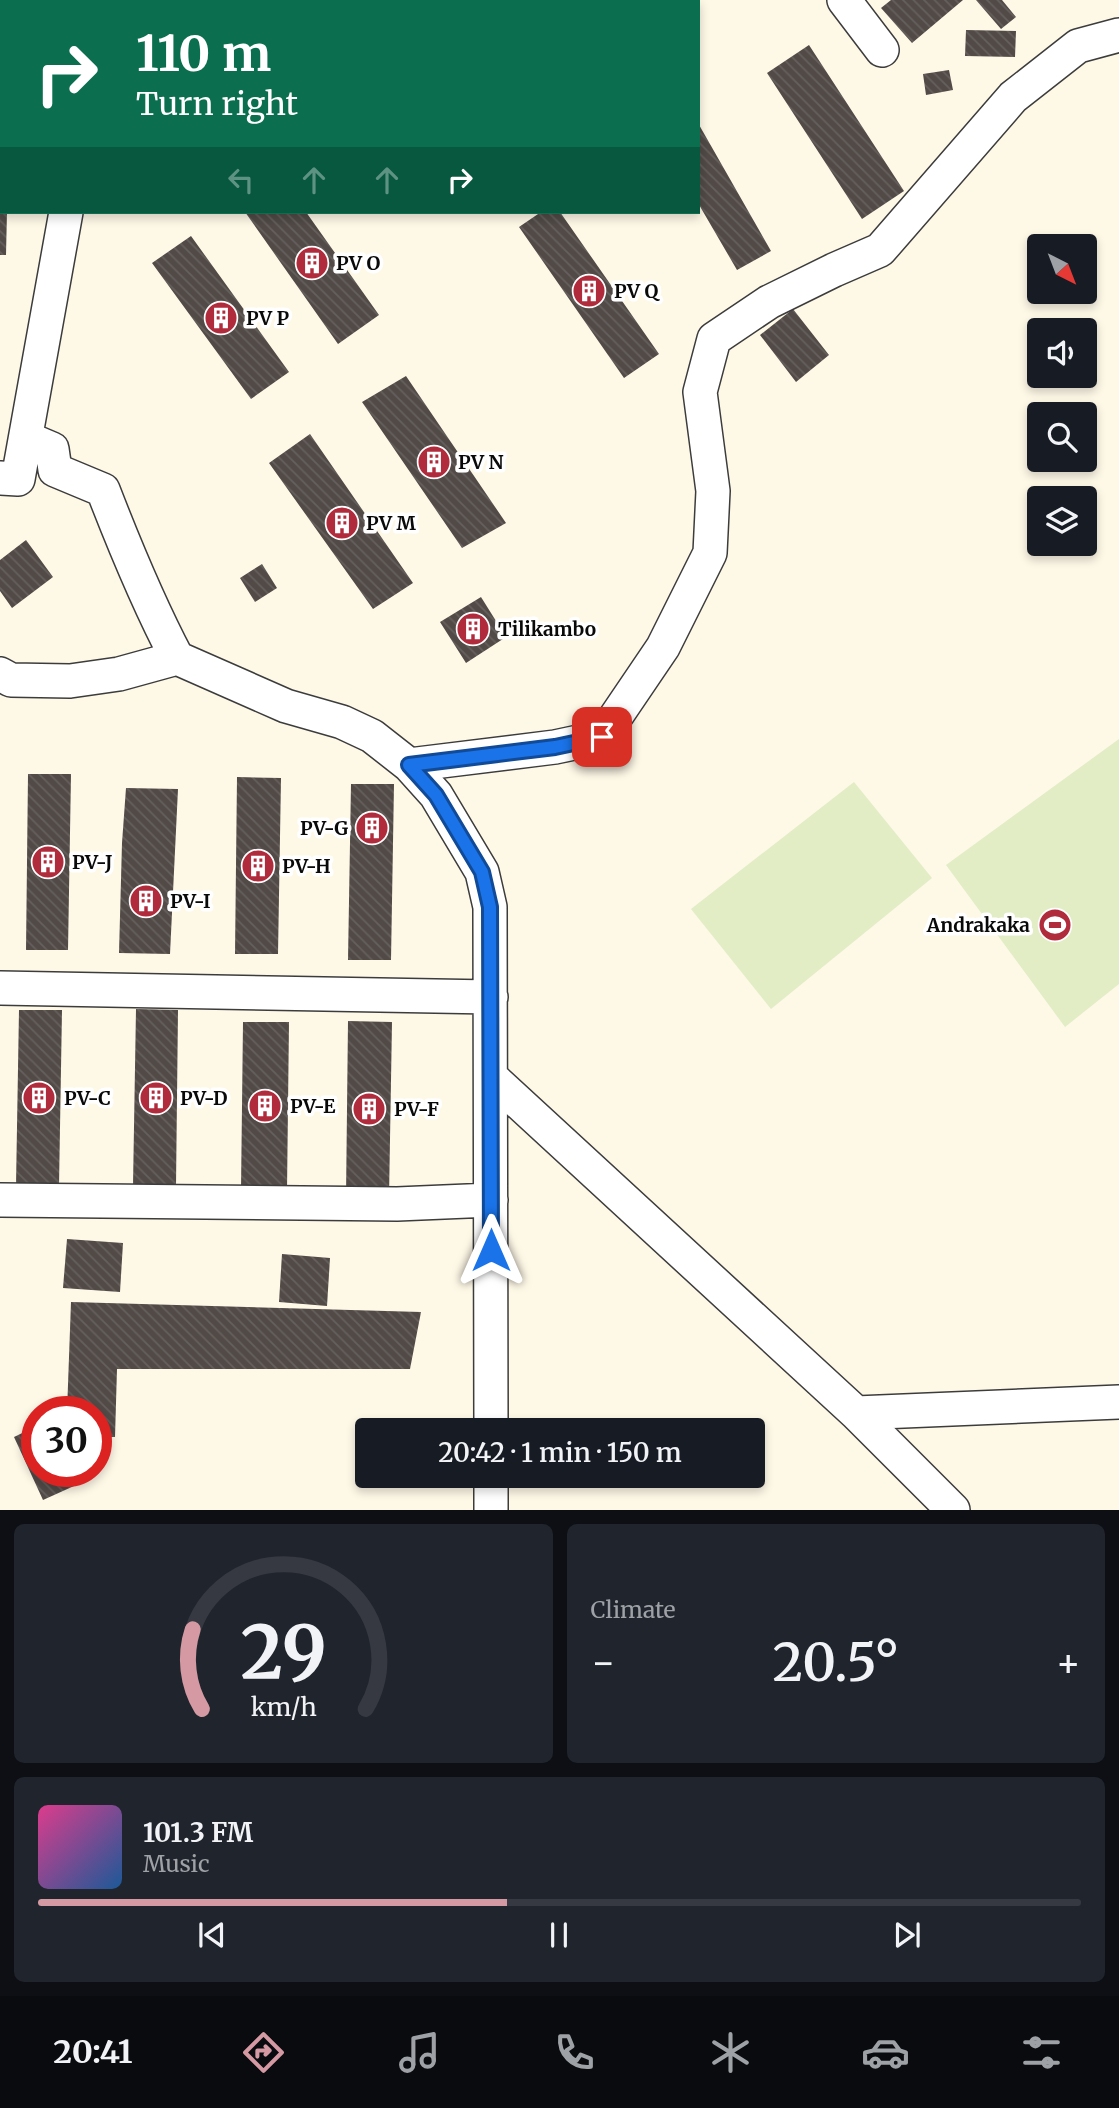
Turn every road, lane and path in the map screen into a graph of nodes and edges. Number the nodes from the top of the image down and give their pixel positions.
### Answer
1 (844, 0) edge
2 (1119, 35) edge
3 (882, 50) dead end
4 (66, 214) edge
5 (26, 438) junction
6 (0, 478) edge
7 (177, 658) junction
8 (0, 674) edge
9 (409, 765) junction
10 (0, 988) edge
11 (491, 996) junction
12 (491, 1077) junction
13 (0, 1200) edge
14 (491, 1200) junction
15 (1119, 1402) edge
16 (856, 1413) junction
17 (491, 1418) edge
18 (491, 1488) edge
19 (491, 1510) edge
20 (953, 1510) edge

1 - 3 street
2 - 9 street
4 - 5 street
5 - 6 street
5 - 7 street
7 - 8 street
7 - 9 street
9 - 11 street
10 - 11 street
11 - 12 street
12 - 14 street
12 - 16 street
13 - 14 street
14 - 17 street
15 - 16 street
16 - 20 street
18 - 19 street

